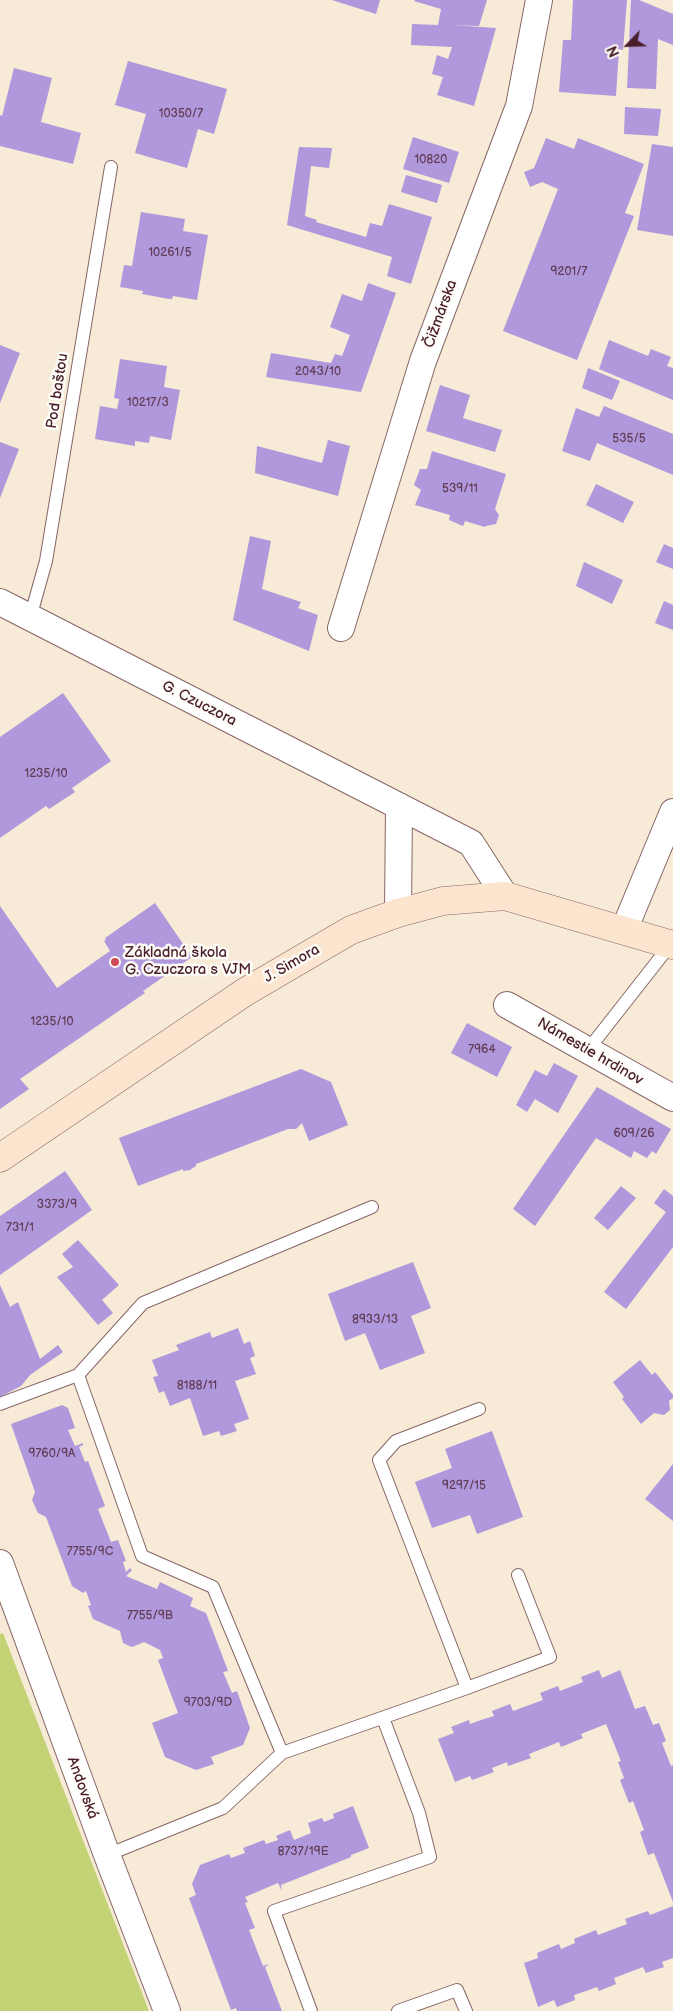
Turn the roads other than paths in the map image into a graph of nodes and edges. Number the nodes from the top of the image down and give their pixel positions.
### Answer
1 (539, 0) edge
2 (111, 167) dead end
3 (0, 602) edge
4 (30, 618) junction
5 (341, 628) dead end
6 (398, 806) junction
7 (673, 812) edge
8 (505, 896) junction
9 (398, 913) junction
10 (624, 930) junction
11 (672, 945) edge
12 (507, 1005) dead end
13 (587, 1051) junction
14 (673, 1098) edge
15 (0, 1158) edge
16 (372, 1207) dead end
17 (78, 1375) junction
18 (0, 1404) edge
19 (479, 1409) dead end
20 (0, 1564) edge
21 (518, 1575) dead end
22 (467, 1688) junction
23 (383, 1718) junction
24 (282, 1753) junction
25 (107, 1855) junction
26 (168, 2011) edge
27 (311, 2011) edge
28 (398, 2011) edge
29 (466, 2011) edge

1 - 5 street, Čižmárska
2 - 4 lane, Pod baštou
3 - 4 street, G. Czuczora
4 - 6 street, G. Czuczora
6 - 8 street, G. Czuczora
6 - 9 street
7 - 10 street
8 - 9 main road, J. Simora
8 - 10 main road, J. Simora
9 - 15 main road, J. Simora
10 - 11 main road
11 - 13 lane
12 - 13 street, Námestie hrdinov
13 - 14 street, Námestie hrdinov
16 - 17 lane
17 - 18 lane
17 - 24 lane
19 - 22 lane
20 - 25 street, Andovská
21 - 22 lane
22 - 23 lane
23 - 24 lane
23 - 27 lane
24 - 25 lane
25 - 26 street, Andovská
28 - 29 lane

